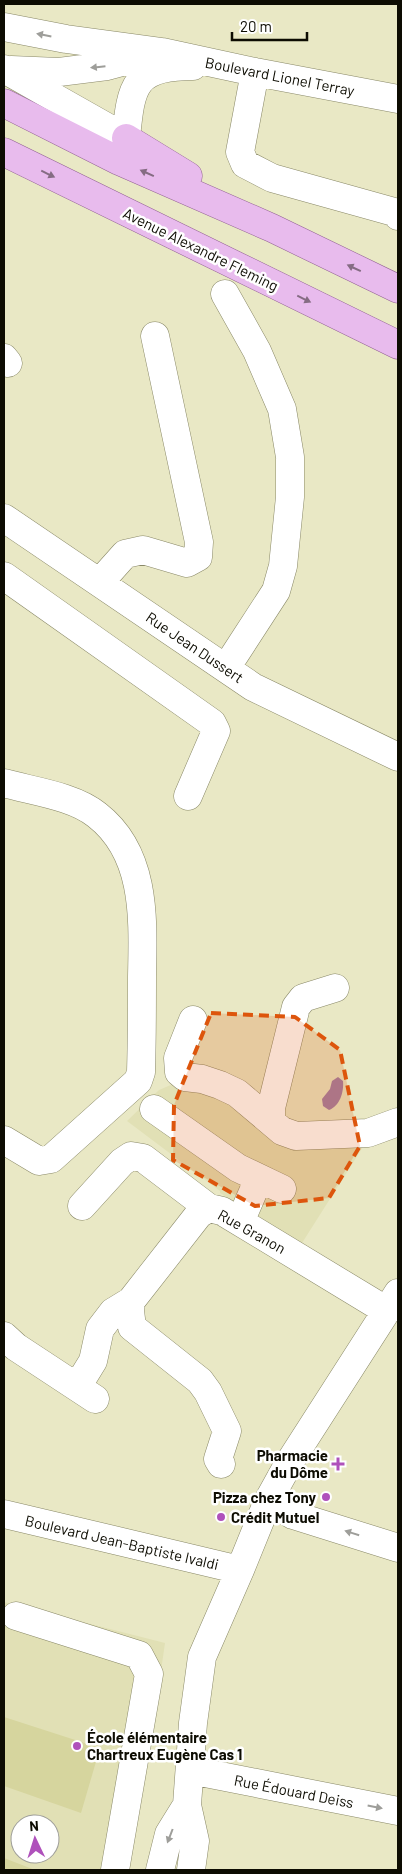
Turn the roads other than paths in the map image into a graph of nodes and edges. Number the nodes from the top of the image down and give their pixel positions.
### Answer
1 (4, 27) edge
2 (162, 52) junction
3 (5, 69) edge
4 (242, 69) junction
5 (398, 99) edge
6 (4, 103) edge
7 (126, 138) junction
8 (7, 156) edge
9 (398, 216) edge
10 (272, 228) junction
11 (398, 289) edge
12 (225, 294) dead end
13 (155, 336) dead end
14 (398, 345) edge
15 (4, 518) edge
16 (4, 576) edge
17 (100, 582) junction
18 (226, 668) junction
19 (398, 757) edge
20 (4, 783) edge
21 (188, 796) dead end
22 (335, 988) dead end
23 (193, 1020) dead end
24 (154, 1109) dead end
25 (265, 1116) junction
26 (398, 1122) edge
27 (4, 1140) edge
28 (82, 1206) dead end
29 (210, 1208) junction
30 (240, 1222) junction
31 (131, 1301) junction
32 (393, 1302) edge
33 (4, 1336) edge
34 (221, 1464) dead end
35 (268, 1501) junction
36 (4, 1514) edge
37 (398, 1548) edge
38 (240, 1570) junction
39 (16, 1616) dead end
40 (190, 1770) junction
41 (187, 1805) junction
42 (398, 1811) edge
43 (115, 1870) edge
44 (160, 1870) edge
45 (191, 1870) edge

2 -> 1 street, Boulevard Lionel Terray
2 -> 3 street, Boulevard Lionel Terray
2 - 4 street, Boulevard Lionel Terray
3 - 7 street
4 - 5 street, Boulevard Lionel Terray
4 - 7 street
4 - 9 street
10 -> 6 main road
7 - 10 main road
8 -> 14 main road, Avenue Alexandre Fleming
11 -> 10 main road
12 - 18 street
13 - 17 street
15 - 17 street, Rue Jean Dussert
16 - 21 street
17 - 18 street, Rue Jean Dussert
18 - 19 street, Rue Jean Dussert
20 - 27 street
22 - 25 street
23 - 25 street
24 - 30 street
25 - 26 street
28 - 29 street
29 - 30 street, Rue Granon
29 - 31 street, Rue Granon
30 - 32 street, Rue Granon
31 - 33 street, Rue Granon
31 - 34 street
32 - 35 street
37 -> 35 street
35 - 38 street
36 - 38 street, Boulevard Jean-Baptiste Ivaldi
38 - 40 street
39 - 43 street
40 - 41 street
40 -> 42 street, Rue Édouard Deiss
41 -> 44 street
41 - 45 street

